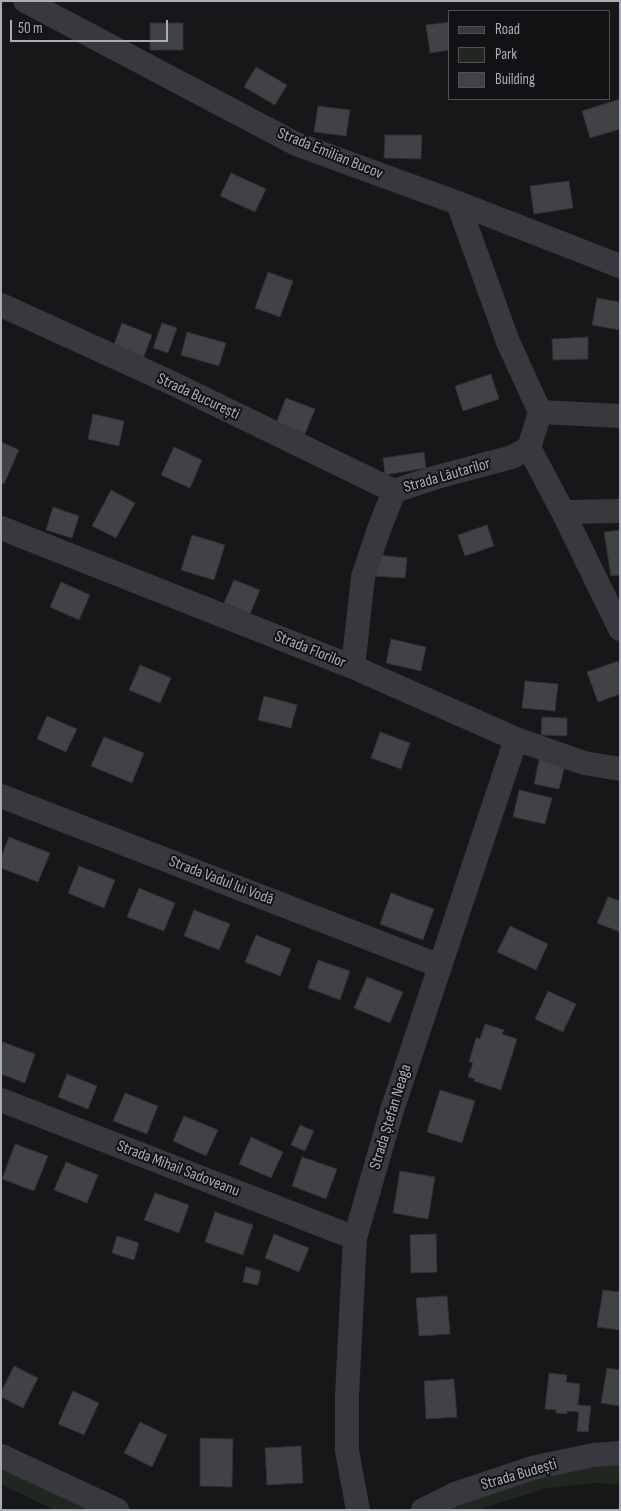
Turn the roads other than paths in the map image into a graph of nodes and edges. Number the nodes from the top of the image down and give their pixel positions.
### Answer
1 (25, 1) edge
2 (458, 203) junction
3 (620, 266) edge
4 (1, 305) edge
5 (540, 412) junction
6 (620, 416) edge
7 (528, 448) junction
8 (394, 491) junction
9 (620, 511) edge
10 (563, 512) junction
11 (1, 528) edge
12 (620, 629) edge
13 (353, 667) junction
14 (516, 739) junction
15 (620, 769) edge
16 (1, 796) edge
17 (440, 966) junction
18 (1, 1100) edge
19 (355, 1238) junction
20 (620, 1453) edge
21 (1, 1456) edge
22 (117, 1510) edge
23 (358, 1510) edge
24 (423, 1510) edge

1 - 2 street, Strada Emilian Bucov
2 - 3 street, Strada Emilian Bucov
2 - 5 street
4 - 8 street, Strada București
5 - 6 street
5 - 7 street
7 - 8 street, Strada Lăutarilor
7 - 10 street
8 - 13 street, Strada Lăutarilor
9 - 10 street
10 - 12 street
11 - 13 street, Strada Florilor
13 - 14 street, Strada Florilor
14 - 15 street, Strada Florilor
14 - 17 street, Strada Ștefan Neaga
16 - 17 street, Strada Vadul lui Vodă
17 - 19 street, Strada Ștefan Neaga
18 - 19 street, Strada Mihail Sadoveanu
19 - 23 street, Strada Ștefan Neaga
20 - 24 street, Strada Budești
21 - 22 street

